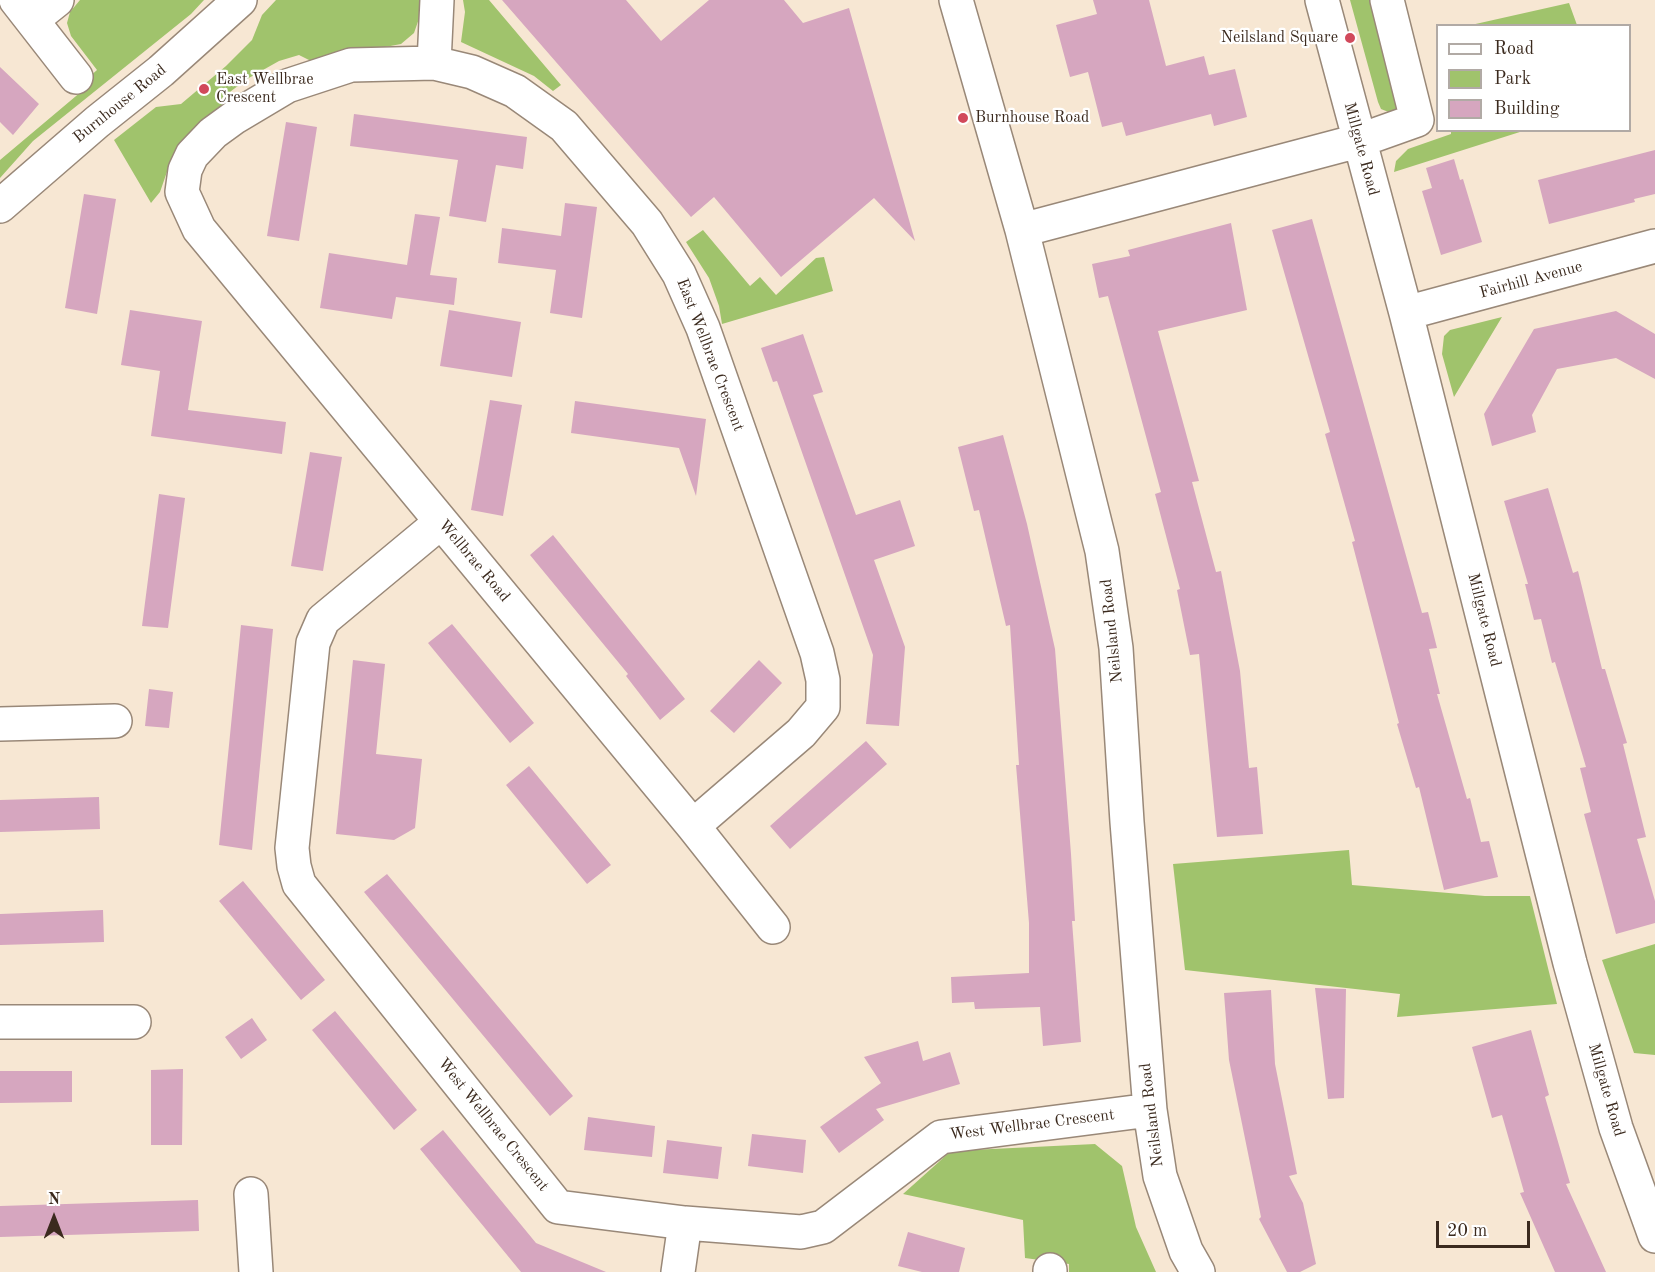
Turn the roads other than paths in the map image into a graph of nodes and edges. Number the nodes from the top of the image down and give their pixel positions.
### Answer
1 (240, 0) edge
2 (437, 0) edge
3 (956, 0) edge
4 (1322, 0) edge
5 (1387, 0) edge
6 (35, 7) edge
7 (434, 63) junction
8 (76, 76) dead end
9 (1358, 141) junction
10 (182, 192) joint
11 (0, 206) edge
12 (1022, 230) junction
13 (1655, 246) edge
14 (1406, 313) junction
15 (441, 522) junction
16 (115, 721) dead end
17 (0, 724) edge
18 (693, 826) junction
19 (773, 927) dead end
20 (0, 1022) edge
21 (134, 1022) dead end
22 (1150, 1110) junction
23 (251, 1194) dead end
24 (685, 1223) junction
25 (1655, 1236) edge
26 (256, 1272) edge
27 (678, 1272) edge
28 (1198, 1272) edge

1 - 11 street, Burnhouse Road
2 - 7 street
3 - 12 street, Neilsland Road
4 - 9 street, Millgate Road
5 - 9 street
6 - 8 street
7 - 10 street, East Wellbrae Crescent
7 - 18 street, East Wellbrae Crescent
9 - 12 street
9 - 14 street, Millgate Road
10 - 15 street, Wellbrae Road
12 - 22 street, Neilsland Road
13 - 14 street, Fairhill Avenue
14 - 25 street, Millgate Road
15 - 18 street, Wellbrae Road
15 - 24 street, West Wellbrae Crescent
16 - 17 street
18 - 19 street, Wellbrae Road
20 - 21 street
22 - 24 street, West Wellbrae Crescent
22 - 28 street, Neilsland Road
23 - 26 street
24 - 27 street

